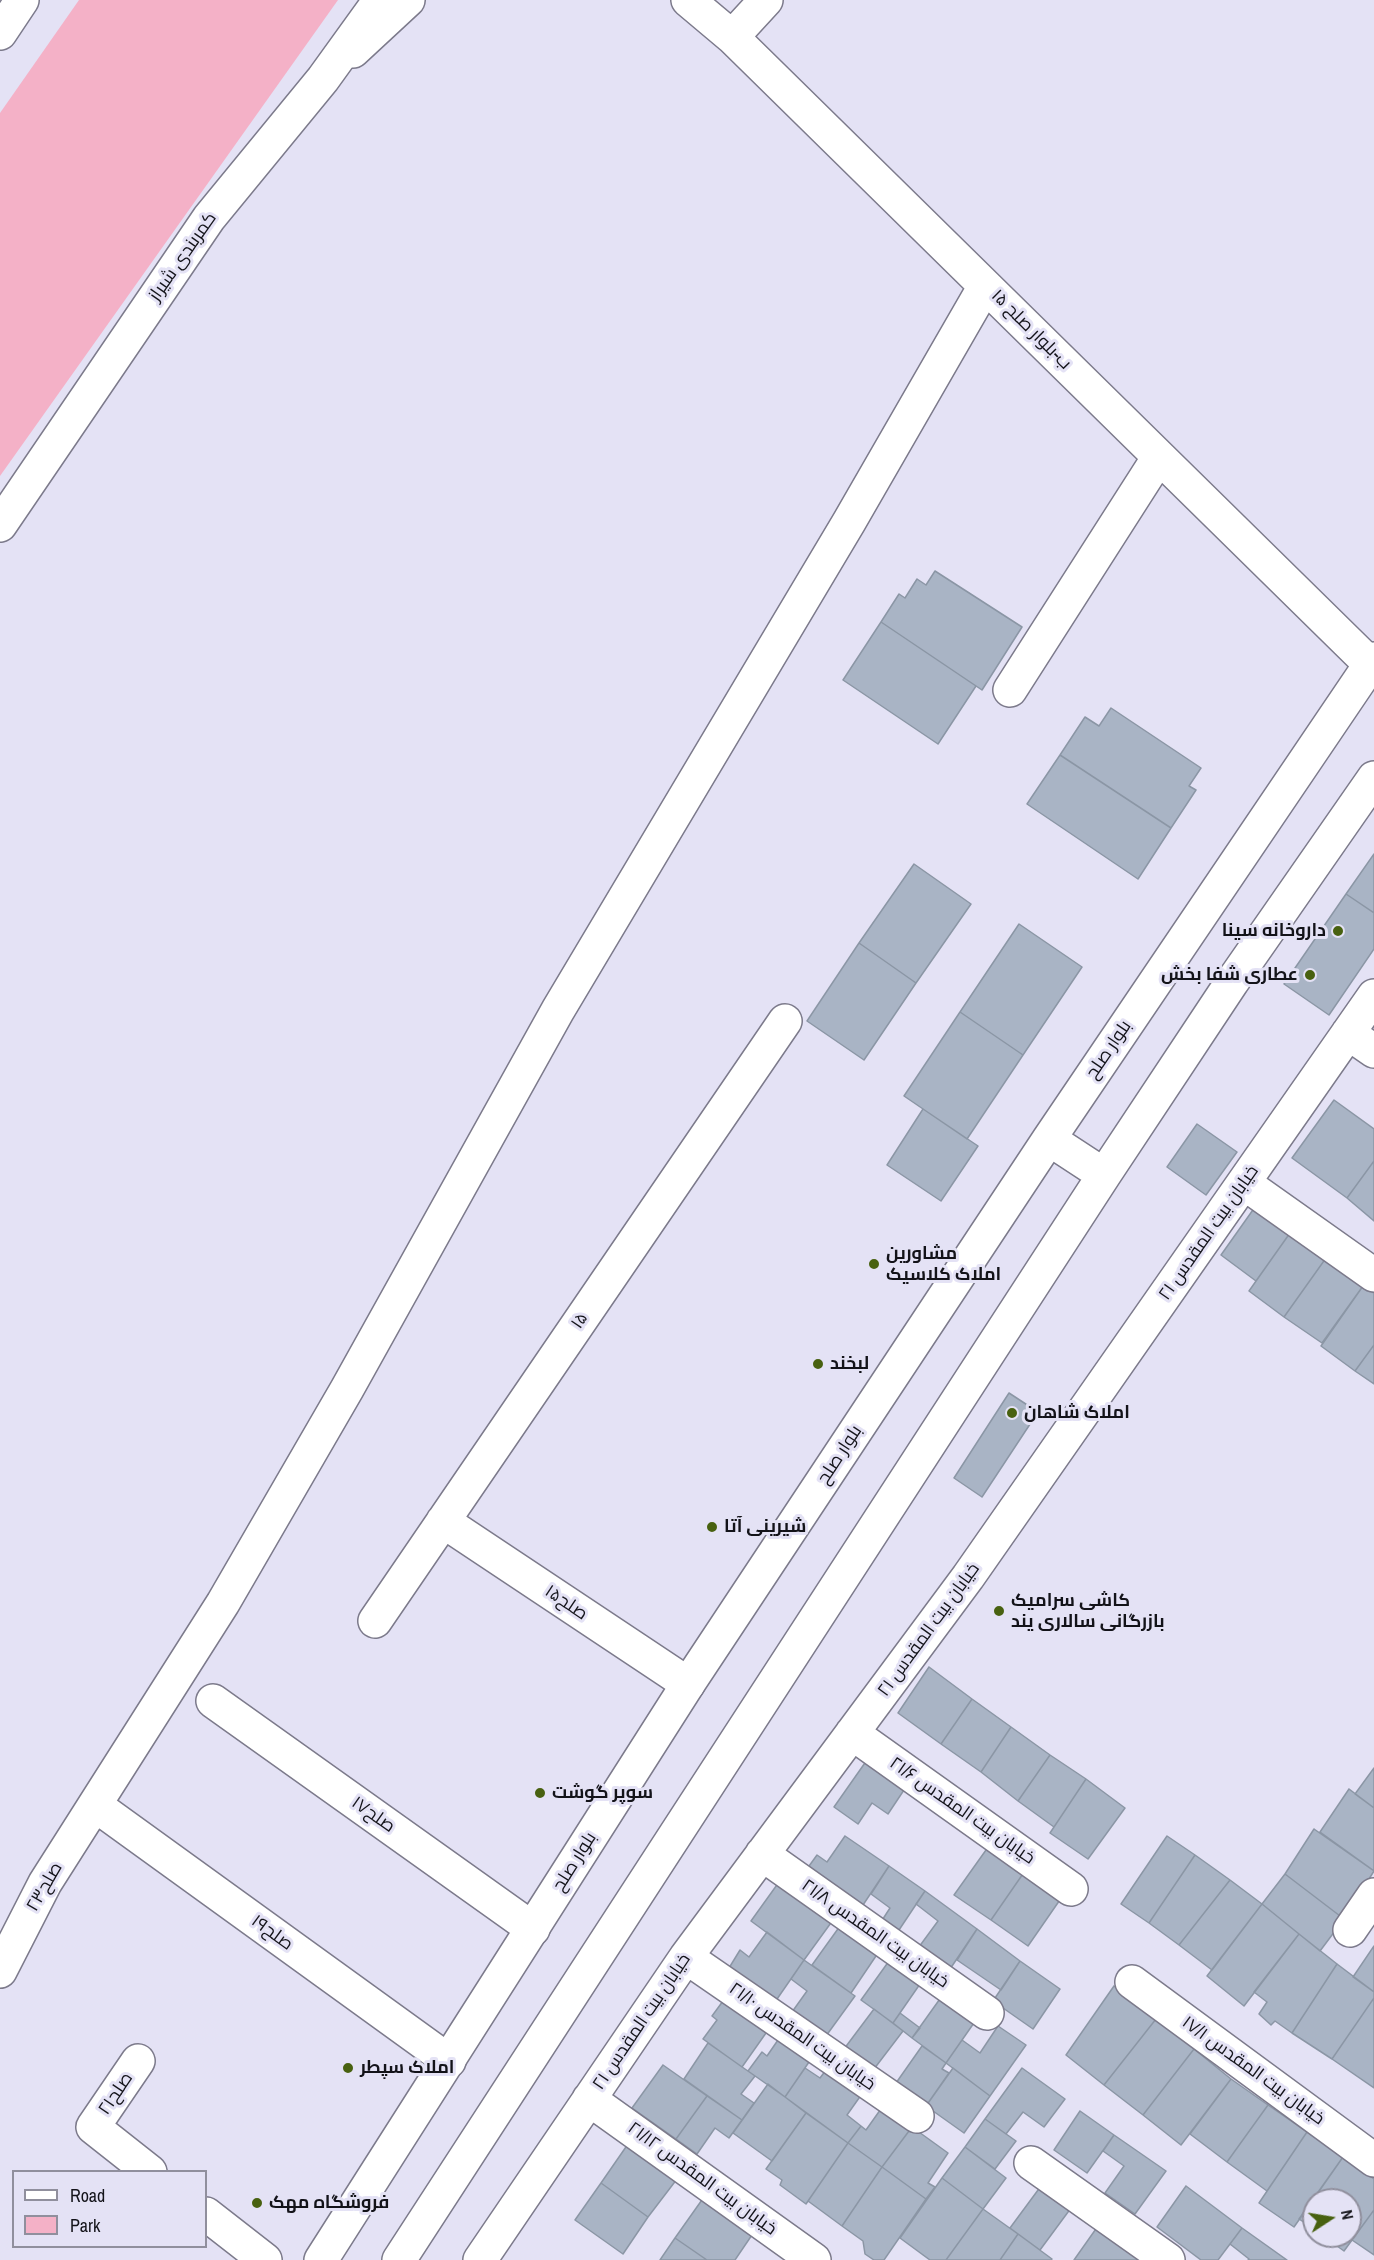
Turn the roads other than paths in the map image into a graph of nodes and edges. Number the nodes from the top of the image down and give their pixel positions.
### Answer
1 (22, 0) edge
2 (380, 0) edge
3 (408, 0) edge
4 (688, 0) edge
5 (766, 0) edge
6 (0, 33) edge
7 (732, 37) junction
8 (323, 79) junction
9 (985, 286) junction
10 (1159, 457) junction
11 (0, 525) edge
12 (1372, 662) edge
13 (1010, 690) dead end
14 (1374, 778) edge
15 (1374, 996) edge
16 (785, 1021) dead end
17 (1361, 1042) edge
18 (1049, 1139) junction
19 (1104, 1175) junction
20 (1244, 1183) junction
21 (1374, 1275) edge
22 (443, 1521) junction
23 (375, 1621) dead end
24 (688, 1684) junction
25 (213, 1701) dead end
26 (852, 1733) junction
27 (94, 1805) junction
28 (762, 1854) junction
29 (1071, 1889) dead end
30 (1374, 1895) edge
31 (533, 1929) junction
32 (1350, 1930) dead end
33 (686, 1957) junction
34 (0, 1971) edge
35 (1131, 1982) dead end
36 (987, 2013) dead end
37 (138, 2061) dead end
38 (449, 2061) junction
39 (589, 2099) junction
40 (917, 2116) dead end
41 (1374, 2160) edge
42 (1031, 2163) dead end
43 (147, 2170) edge
44 (207, 2215) edge
45 (265, 2260) edge
46 (321, 2260) edge
47 (399, 2260) edge
48 (480, 2260) edge
49 (814, 2260) edge
50 (1168, 2260) edge

1 - 6 main road
2 - 8 main road, کمربندی شیراز
3 - 8 main road
4 - 7 main road, ۱۵ ب-بلوار صلح
5 - 7 main road
7 - 9 main road, ۱۵ ب-بلوار صلح
8 - 11 main road, کمربندی شیراز
9 - 10 main road, ۱۵ ب-بلوار صلح
9 - 27 main road, صلح۲۳
10 - 12 main road, ۱۵ ب-بلوار صلح
10 - 13 main road
12 - 18 main road, بلوار صلح
14 - 19 main road
15 - 17 main road, خیابان بیت المقدس ۲۱
16 - 22 main road, ۱۵
17 - 20 main road, خیابان بیت المقدس ۲۱
18 - 19 main road
18 - 24 main road, بلوار صلح
19 - 47 main road
20 - 21 main road
20 - 26 main road, خیابان بیت المقدس ۲۱
22 - 23 main road, ۱۵
22 - 24 main road, صلح۱۵
24 - 31 main road, بلوار صلح
25 - 31 main road, صلح۱۷
26 - 28 main road, خیابان بیت المقدس ۲۱
26 - 29 main road, خیابان بیت المقدس ۲۱/۶
27 - 34 main road, صلح۲۳
27 - 38 main road, صلح۱۹
28 - 33 main road, خیابان بیت المقدس ۲۱
28 - 36 main road, خیابان بیت المقدس ۲۱/۸
30 - 32 main road
31 - 38 main road, بلوار صلح
33 - 39 main road, خیابان بیت المقدس ۲۱
33 - 40 main road, خیابان بیت المقدس ۲۱/۱۰
35 - 41 main road, خیابان بیت المقدس ۱۷/۱
37 - 43 main road, صلح۲۱
38 - 46 main road, بلوار صلح
39 - 48 main road, خیابان بیت المقدس ۲۱
39 - 49 main road, خیابان بیت المقدس ۲۱/۱۲
42 - 50 main road
44 - 45 main road

